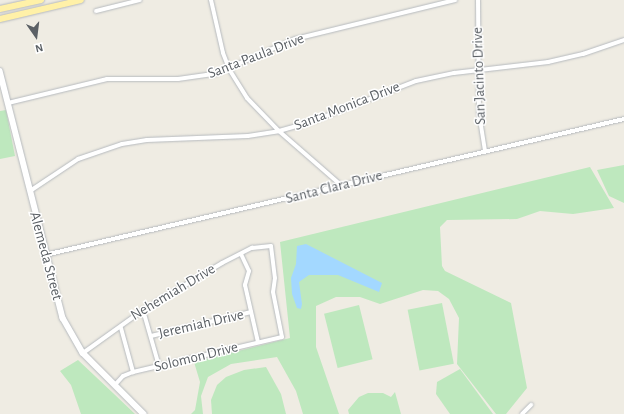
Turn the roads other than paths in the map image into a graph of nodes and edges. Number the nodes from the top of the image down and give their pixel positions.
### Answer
1 (40, 0) edge
2 (81, 0) edge
3 (140, 0) edge
4 (211, 0) edge
5 (455, 0) edge
6 (478, 0) edge
7 (0, 8) edge
8 (96, 11) dead end
9 (1, 18) edge
10 (624, 40) edge
11 (229, 69) junction
12 (478, 70) junction
13 (0, 71) edge
14 (8, 103) junction
15 (624, 119) edge
16 (279, 131) junction
17 (485, 151) junction
18 (341, 185) junction
19 (29, 191) junction
20 (240, 254) junction
21 (45, 255) junction
22 (143, 310) junction
23 (251, 312) junction
24 (121, 328) junction
25 (151, 336) junction
26 (282, 337) joint
27 (258, 342) junction
28 (83, 353) junction
29 (159, 366) junction
30 (133, 372) junction
31 (115, 385) junction
32 (530, 405) dead end
33 (144, 414) edge
34 (522, 414) edge

1 - 7 main road
2 - 9 main road
3 - 8 street
4 - 11 street
5 - 11 street, Santa Paula Drive
6 - 12 street, San Jacinto Drive
7 - 9 street
10 - 12 street, Santa Monica Drive
11 - 14 street, Santa Paula Drive
11 - 16 street
12 - 16 street, Santa Monica Drive
12 - 17 street, San Jacinto Drive
13 - 14 street, Alemeda Street
14 - 19 street, Alemeda Street
15 - 17 street, Santa Clara Drive
16 - 18 street
16 - 19 street, Santa Monica Drive
17 - 18 street, Santa Clara Drive
18 - 21 street, Santa Clara Drive
19 - 21 street, Alemeda Street
20 - 22 street, Nehemiah Drive
20 - 23 street
20 - 26 street, Nehemiah Drive
21 - 28 street, Alemeda Street
22 - 24 street, Nehemiah Drive
22 - 25 street
23 - 25 street, Jeremiah Drive
23 - 27 street
24 - 28 street, Nehemiah Drive
24 - 30 street
25 - 29 street
26 - 27 street, Solomon Drive
27 - 29 street, Solomon Drive
28 - 31 street, Alemeda Street
29 - 30 street, Solomon Drive
30 - 31 street, Solomon Drive
31 - 33 street, Alemeda Street
32 - 34 street

